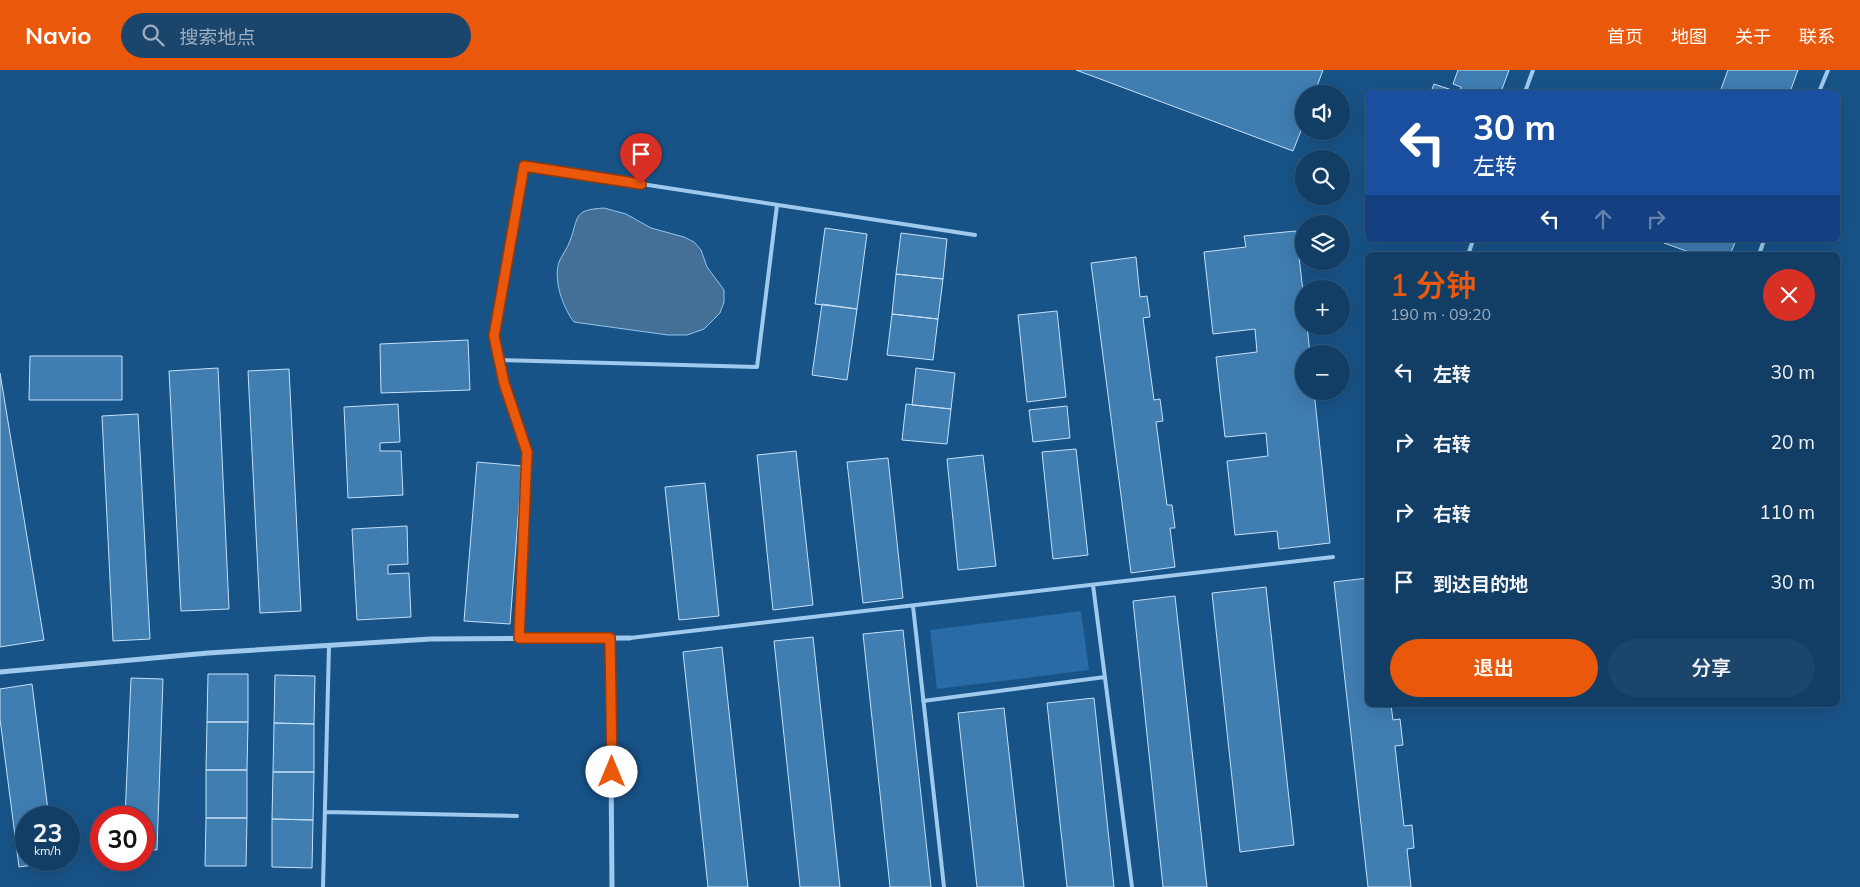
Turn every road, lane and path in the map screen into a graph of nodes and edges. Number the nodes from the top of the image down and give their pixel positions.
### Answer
1 (1533, 70) edge
2 (1828, 70) edge
3 (1527, 90) edge
4 (1821, 90) edge
5 (777, 205) junction
6 (976, 235) dead end
7 (499, 360) junction
8 (1334, 557) dead end
9 (1094, 585) junction
10 (913, 606) junction
11 (519, 638) junction
12 (610, 638) junction
13 (630, 638) joint
14 (329, 646) junction
15 (0, 672) edge
16 (1105, 677) junction
17 (923, 701) junction
18 (325, 812) junction
19 (517, 816) dead end
20 (323, 887) edge
21 (612, 887) edge
22 (944, 887) edge
23 (1132, 887) edge

1 - 3 lane
2 - 4 lane
5 - 6 lane
5 - 7 lane
5 - 7 lane
7 - 11 lane
8 - 9 lane
9 - 10 lane
9 - 16 lane
10 - 13 lane
10 - 17 lane
11 - 12 street
11 - 14 street
12 - 13 street
12 - 21 street
14 - 15 street
14 - 18 lane
16 - 17 lane
16 - 23 lane
17 - 22 lane
18 - 19 lane
18 - 20 lane

